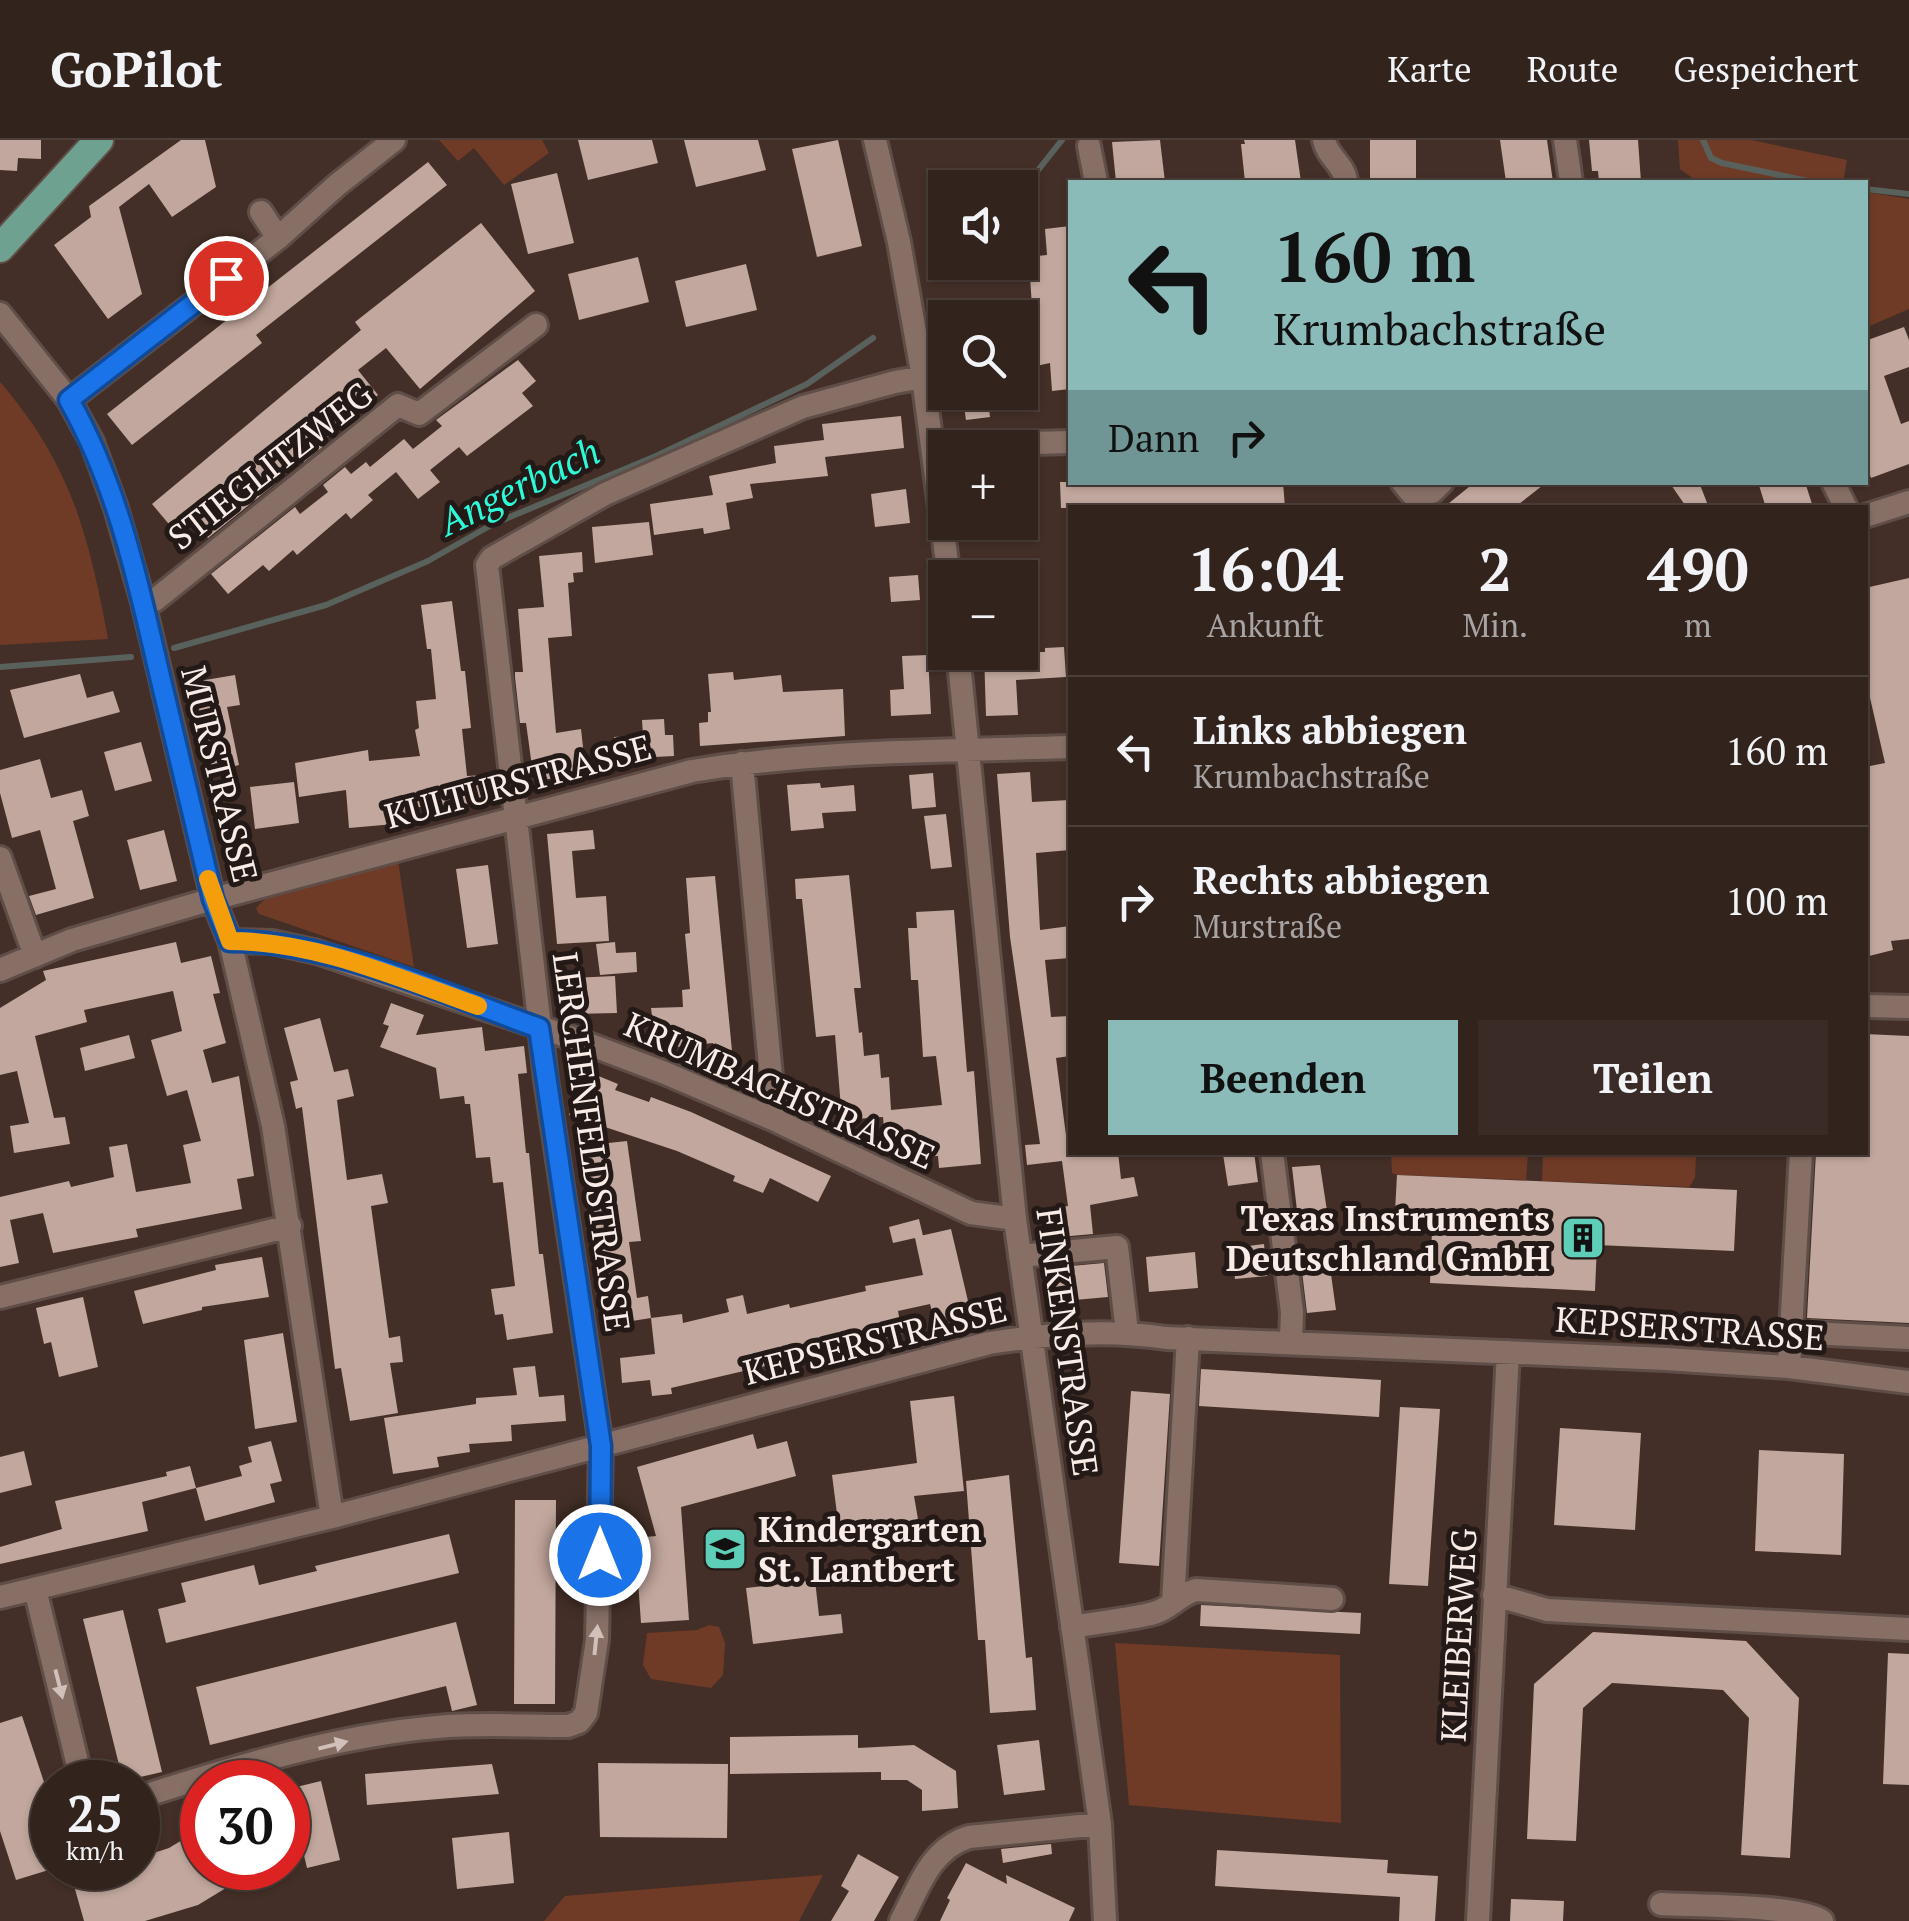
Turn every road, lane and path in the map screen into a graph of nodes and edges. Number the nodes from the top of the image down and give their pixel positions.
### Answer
1 (99, 140) edge
2 (394, 140) edge
3 (875, 140) edge
4 (1324, 140) edge
5 (1566, 140) edge
6 (1089, 146) dead end
7 (1096, 180) edge
8 (1346, 180) edge
9 (1571, 180) edge
10 (261, 212) dead end
11 (278, 238) junction
12 (0, 248) edge
13 (0, 314) edge
14 (536, 324) dead end
15 (923, 378) junction
16 (69, 400) junction
17 (931, 430) edge
18 (1068, 442) edge
19 (1038, 443) edge
20 (1405, 485) edge
21 (1439, 485) edge
22 (1909, 502) edge
23 (1868, 515) edge
24 (143, 602) junction
25 (960, 670) edge
26 (1068, 747) edge
27 (969, 748) junction
28 (742, 763) junction
29 (517, 816) junction
30 (0, 858) edge
31 (213, 899) junction
32 (230, 941) junction
33 (34, 956) junction
34 (0, 970) edge
35 (1868, 1006) edge
36 (1909, 1007) edge
37 (539, 1028) junction
38 (775, 1120) junction
39 (1272, 1155) edge
40 (1800, 1155) edge
41 (1015, 1219) junction
42 (290, 1226) junction
43 (1020, 1256) junction
44 (0, 1297) edge
45 (1127, 1332) junction
46 (1791, 1332) junction
47 (1030, 1336) junction
48 (1188, 1338) junction
49 (1909, 1338) edge
50 (1291, 1341) junction
51 (1508, 1352) junction
52 (1789, 1367) junction
53 (1909, 1382) edge
54 (601, 1446) junction
55 (332, 1517) junction
56 (35, 1589) junction
57 (1494, 1595) junction
58 (0, 1597) edge
59 (1332, 1599) dead end
60 (1172, 1604) junction
61 (1072, 1626) junction
62 (1909, 1629) edge
63 (77, 1760) edge
64 (160, 1791) edge
65 (1100, 1824) junction
66 (1662, 1904) dead end
67 (900, 1921) edge
68 (1105, 1921) edge
69 (1478, 1921) edge
70 (1822, 1921) edge

1 - 12 main road
2 - 11 street
3 - 15 street
4 - 8 street
5 - 9 street
6 - 7 street
10 - 11 street
11 - 16 street
13 - 16 street, MURSTRASSE
14 - 24 street, STIEGLITZWEG
15 - 17 street
15 - 29 street, LERCHENFELDSTRASSE
16 - 24 street, MURSTRASSE
18 - 19 street
20 - 21 street
22 - 23 street
24 - 31 street, MURSTRASSE
25 - 27 street, FINKENSTRASSE
26 - 27 street, KULTURSTRASSE
27 - 28 street, KULTURSTRASSE
27 - 41 street, FINKENSTRASSE
28 - 29 street, KULTURSTRASSE
28 - 38 street
29 - 31 street, KULTURSTRASSE
29 - 37 street, LERCHENFELDSTRASSE
30 - 33 street
31 - 32 street, MURSTRASSE
31 - 33 street, KULTURSTRASSE
32 - 37 street, KRUMBACHSTRASSE
32 - 42 street, MURSTRASSE
33 - 34 street, KULTURSTRASSE
35 - 36 street
37 - 38 street, KRUMBACHSTRASSE
37 - 54 street, LERCHENFELDSTRASSE
38 - 41 street, KRUMBACHSTRASSE
39 - 50 street
40 - 46 street
41 - 43 street, FINKENSTRASSE
42 - 44 street
42 - 55 street, MURSTRASSE
43 - 45 street
43 - 47 street, FINKENSTRASSE
45 - 47 street, KEPSERSTRASSE
45 - 48 street, KEPSERSTRASSE
46 - 49 street
46 - 52 street
47 - 54 street, KEPSERSTRASSE
47 - 61 street, FINKENSTRASSE
48 - 50 street, KEPSERSTRASSE
48 - 60 street
50 - 51 street, KEPSERSTRASSE
51 - 52 street, KEPSERSTRASSE
51 - 57 street, KLEIBERWEG
52 - 53 street, KEPSERSTRASSE
54 - 55 street, KEPSERSTRASSE
64 -> 54 street, LERCHENFELDSTRASSE
55 - 56 street, KEPSERSTRASSE
56 - 58 street, KEPSERSTRASSE
56 -> 63 street
57 - 62 street
57 - 69 street, KLEIBERWEG
59 - 60 street
60 - 61 street
61 - 65 street, FINKENSTRASSE
65 - 67 street
65 - 68 street, FINKENSTRASSE
66 - 70 street

